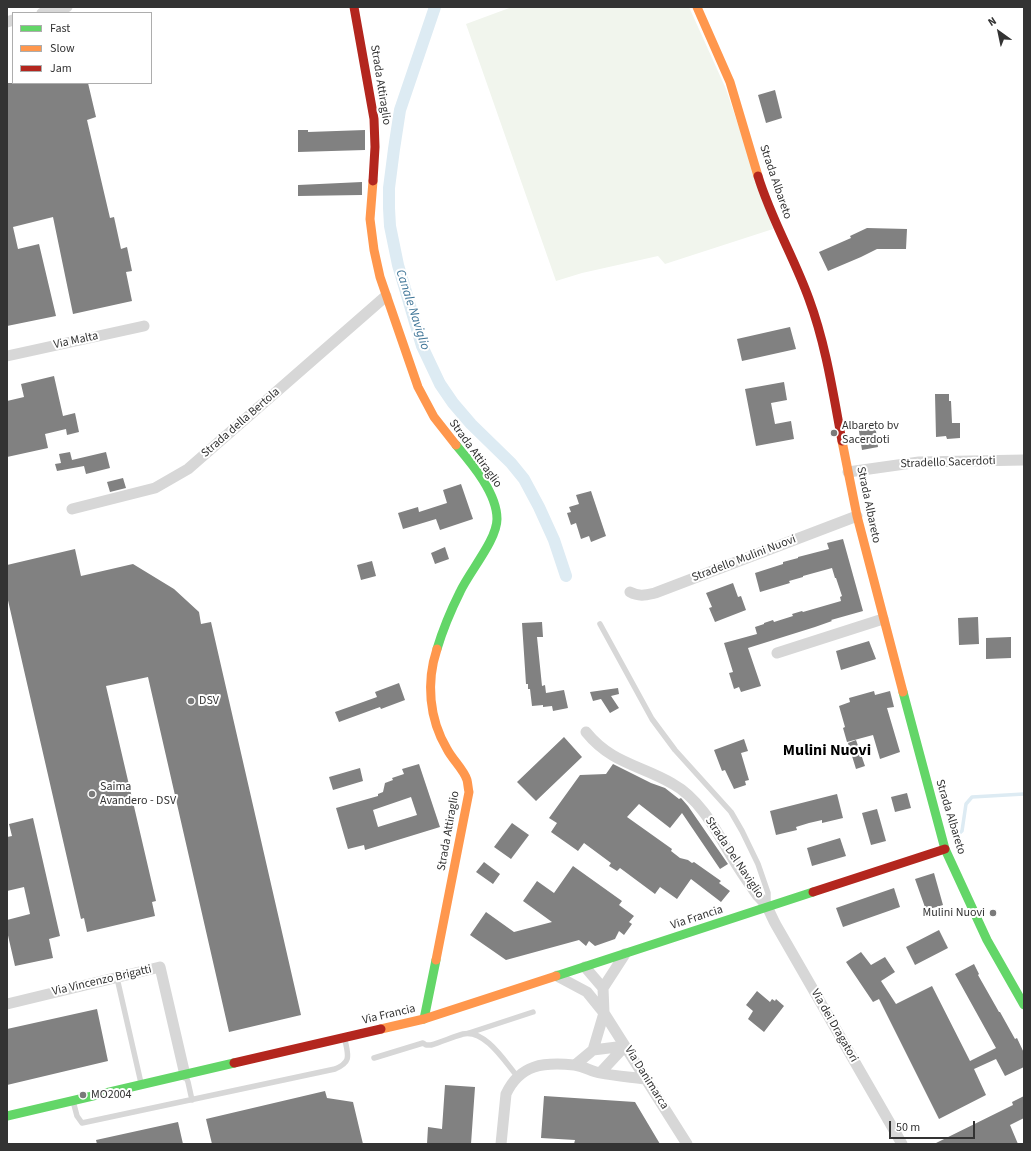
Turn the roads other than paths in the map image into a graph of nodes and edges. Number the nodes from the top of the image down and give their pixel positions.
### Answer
1 (67, 7) edge
2 (354, 7) edge
3 (697, 7) edge
4 (46, 12) edge
5 (386, 296) junction
6 (144, 326) dead end
7 (7, 356) edge
8 (1024, 460) edge
9 (848, 472) junction
10 (72, 509) dead end
11 (857, 516) junction
12 (630, 592) dead end
13 (883, 619) junction
14 (600, 624) dead end
15 (776, 653) dead end
16 (586, 732) dead end
17 (945, 849) junction
18 (768, 907) junction
19 (625, 954) junction
20 (585, 967) junction
21 (557, 976) junction
22 (116, 978) junction
23 (603, 988) junction
24 (587, 992) junction
25 (7, 1004) edge
26 (1024, 1005) edge
27 (533, 1012) dead end
28 (604, 1013) junction
29 (424, 1019) junction
30 (464, 1034) junction
31 (344, 1038) junction
32 (625, 1046) junction
33 (593, 1050) junction
34 (374, 1058) dead end
35 (575, 1065) junction
36 (600, 1073) junction
37 (185, 1075) junction
38 (517, 1076) junction
39 (646, 1079) junction
40 (142, 1085) junction
41 (192, 1100) junction
42 (72, 1101) junction
43 (7, 1116) edge
44 (501, 1144) edge
45 (687, 1144) edge
46 (902, 1144) edge

1 - 4 street
2 - 5 street, Strada Attiraglio
3 - 9 street, Strada Albareto
5 - 10 street, Strada della Bertola
5 - 29 street, Strada Attiraglio
6 - 7 street, Via Malta
8 - 9 street, Stradello Sacerdoti
9 - 11 street, Strada Albareto
11 - 12 street, Stradello Mulini Nuovi
11 - 13 street, Strada Albareto
13 - 15 street
13 - 17 street, Strada Albareto
14 - 18 lane
16 - 18 street, Strada Del Naviglio
17 - 18 street, Strada Del Naviglio
17 - 26 street, Strada Albareto
18 - 19 street, Via Francia
18 - 46 street, Via dei Dragatori
19 - 20 street, Via Francia
19 - 23 street
20 - 21 street, Via Francia
20 - 23 street
20 - 24 street
21 - 24 street, Via Danimarca
21 - 29 street, Via Francia
22 - 25 street, Via Vincenzo Brigatti
22 - 37 street, Via Vincenzo Brigatti
22 - 40 lane
23 - 28 street
24 - 28 street, Via Danimarca
27 - 30 lane
28 - 32 street, Via Danimarca
28 - 33 street
29 - 31 street, Via Francia
30 - 34 lane
30 - 38 lane
31 - 37 street, Via Francia
31 - 41 lane
32 - 33 street
32 - 36 street
32 - 39 street, Via Danimarca
33 - 35 street
35 - 36 street
35 - 38 street
36 - 39 street
37 - 40 street, Via Francia
37 - 41 lane
38 - 44 street
39 - 45 street, Via Danimarca
40 - 42 street, Via Francia
41 - 42 lane
42 - 43 street, Via Francia

